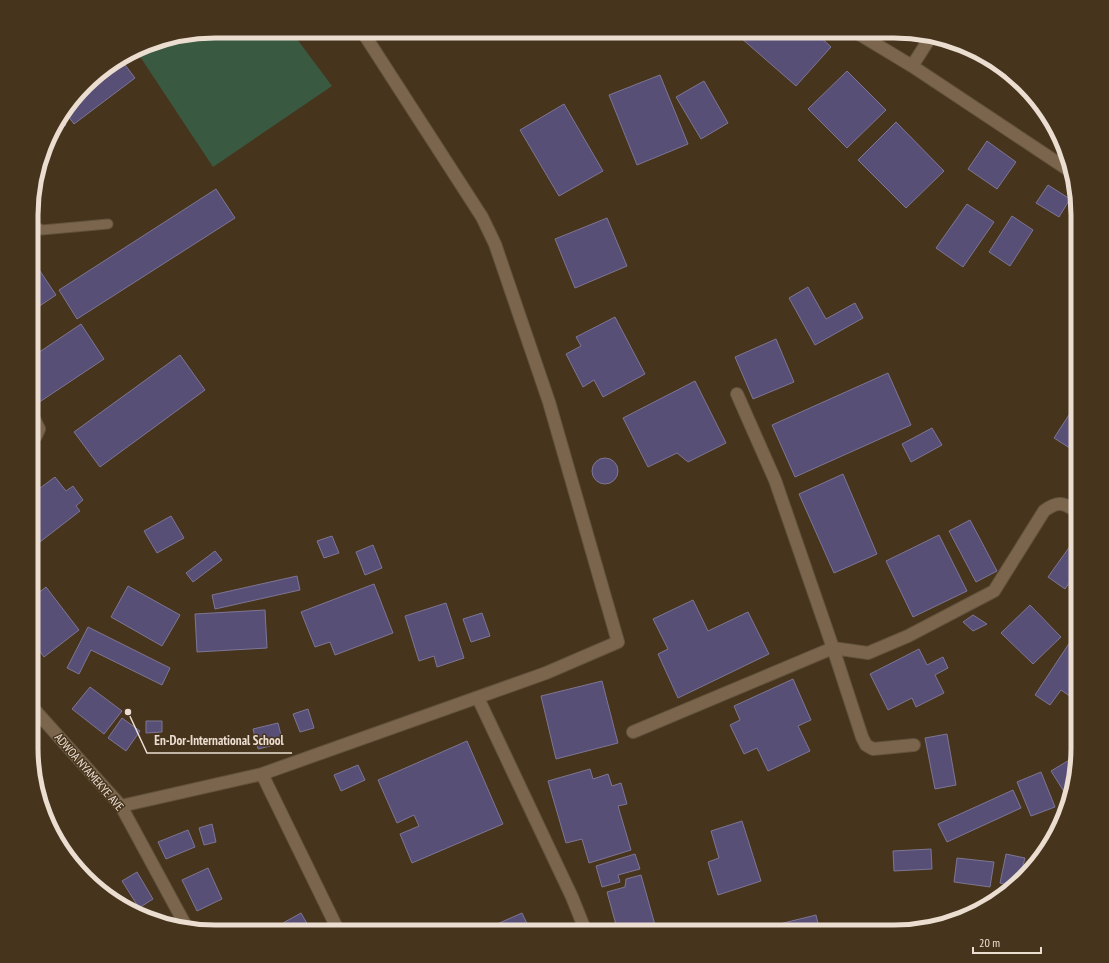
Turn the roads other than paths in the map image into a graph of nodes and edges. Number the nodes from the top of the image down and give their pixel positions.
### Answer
1 (367, 38) edge
2 (866, 38) edge
3 (928, 41) edge
4 (912, 66) junction
5 (1065, 167) edge
6 (108, 224) dead end
7 (38, 228) edge
8 (738, 394) dead end
9 (1071, 508) edge
10 (833, 648) junction
11 (478, 698) junction
12 (38, 714) edge
13 (633, 732) dead end
14 (914, 745) dead end
15 (262, 774) junction
16 (121, 806) junction
17 (184, 922) edge
18 (336, 925) edge
19 (583, 925) edge

1 - 11 street
2 - 4 street
3 - 4 street
4 - 5 street
6 - 7 lane
8 - 10 street
9 - 10 street
10 - 13 street
10 - 14 street
11 - 15 street
11 - 19 street
12 - 16 street, ADWOA NYAMEKYE AVE
15 - 16 street
15 - 18 street
16 - 17 street, ADWOA NYAMEKYE AVE

